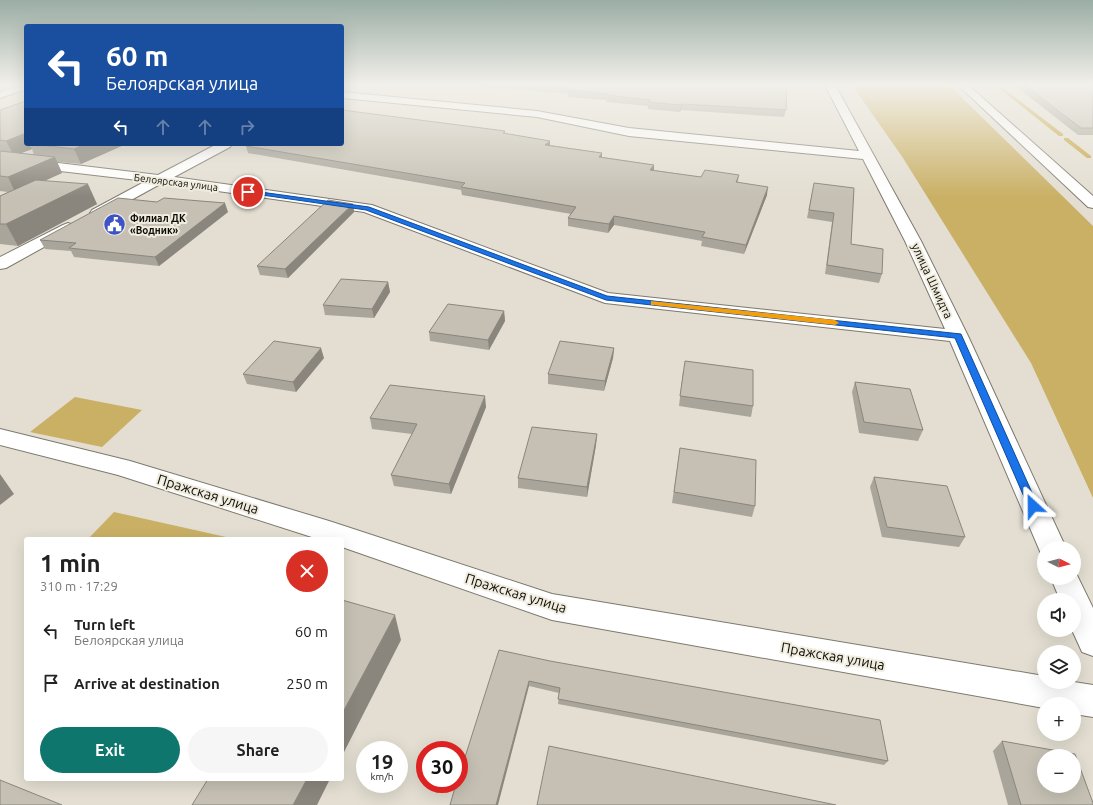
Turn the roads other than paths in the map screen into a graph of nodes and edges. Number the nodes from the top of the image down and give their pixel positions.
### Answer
1 (581, 123) edge
2 (851, 123) edge
3 (1005, 123) edge
4 (222, 146) edge
5 (35, 153) edge
6 (869, 156) junction
7 (0, 160) edge
8 (13, 162) junction
9 (160, 180) junction
10 (1093, 204) edge
11 (0, 264) edge
12 (958, 336) junction
13 (0, 437) edge
14 (344, 537) edge
15 (344, 537) edge
16 (1049, 541) edge
17 (1068, 585) edge
18 (1093, 642) edge
19 (1093, 701) edge

1 - 6 street
2 - 6 street, улица Шмидта
3 - 10 street
4 - 9 street
5 - 8 street
6 - 12 street, улица Шмидта
7 - 8 street, Белоярская улица
8 - 9 street, Белоярская улица
9 - 11 street
9 - 12 street, Белоярская улица
12 - 16 street, улица Шмидта
13 - 15 street, Пражская улица
14 - 19 street, Пражская улица
17 - 18 street

